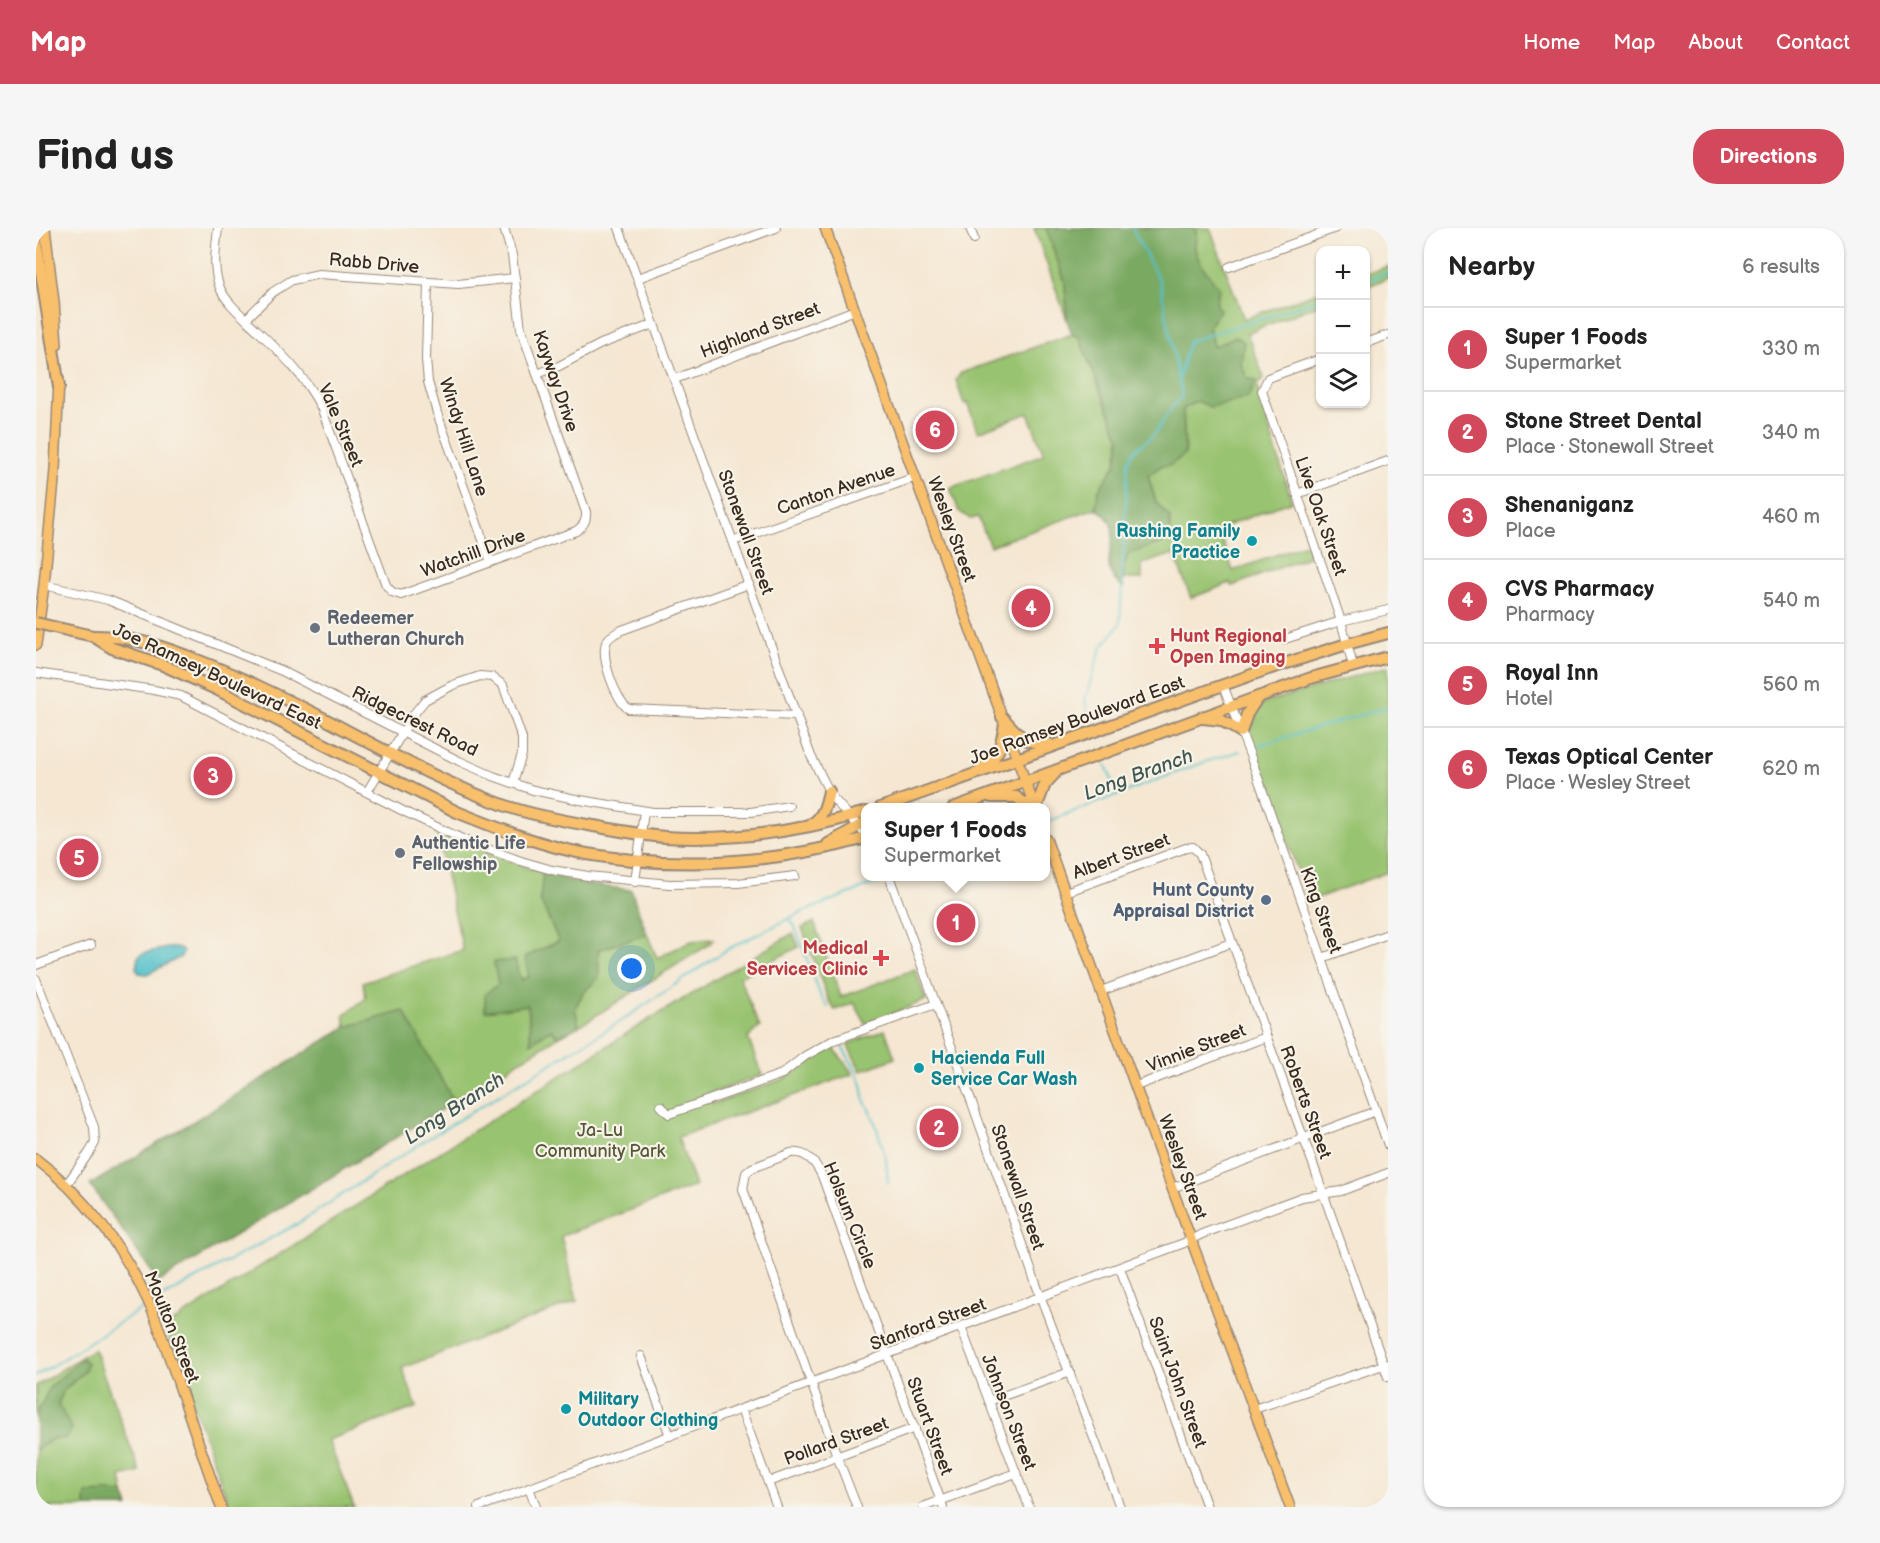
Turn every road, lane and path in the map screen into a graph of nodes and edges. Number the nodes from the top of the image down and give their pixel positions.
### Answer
1 (45, 228) edge
2 (218, 228) edge
3 (504, 228) edge
4 (619, 228) edge
5 (776, 228) edge
6 (825, 228) edge
7 (970, 228) edge
8 (1336, 228) edge
9 (974, 239) dead end
10 (36, 240) edge
11 (1229, 267) dead end
12 (638, 278) junction
13 (515, 279) junction
14 (428, 283) junction
15 (855, 310) junction
16 (246, 319) junction
17 (654, 324) junction
18 (1388, 335) edge
19 (1370, 341) edge
20 (1316, 360) edge
21 (537, 375) junction
22 (675, 379) junction
23 (59, 387) junction
24 (1388, 461) edge
25 (916, 477) junction
26 (1297, 494) junction
27 (569, 533) joint
28 (733, 541) junction
29 (491, 562) junction
30 (749, 584) junction
31 (44, 585) junction
32 (389, 590) joint
33 (1388, 610) edge
34 (1341, 621) junction
35 (36, 623) edge
36 (1388, 633) edge
37 (93, 636) junction
38 (1285, 639) dead end
39 (1347, 644) junction
40 (36, 645) edge
41 (1388, 657) edge
42 (1353, 666) junction
43 (36, 673) edge
44 (1223, 685) junction
45 (1258, 697) junction
46 (1232, 706) junction
47 (797, 716) junction
48 (1199, 718) junction
49 (1004, 720) junction
50 (403, 732) junction
51 (1243, 736) junction
52 (1055, 745) junction
53 (390, 753) junction
54 (1018, 759) junction
55 (1062, 768) junction
56 (379, 772) junction
57 (975, 774) junction
58 (1026, 781) junction
59 (513, 783) junction
60 (828, 791) junction
61 (368, 792) junction
62 (979, 798) junction
63 (898, 803) edge
64 (965, 803) edge
65 (1025, 803) edge
66 (1034, 803) edge
67 (1037, 803) edge
68 (789, 806) dead end
69 (644, 811) junction
70 (861, 813) edge
71 (849, 817) junction
72 (861, 823) edge
73 (811, 825) junction
74 (861, 825) edge
75 (641, 834) junction
76 (861, 838) edge
77 (1186, 848) joint
78 (1050, 850) edge
79 (818, 851) junction
80 (637, 861) junction
81 (795, 876) dead end
82 (891, 881) edge
83 (634, 882) junction
84 (1066, 892) junction
85 (1388, 934) edge
86 (1231, 943) junction
87 (91, 945) dead end
88 (1322, 958) junction
89 (36, 965) edge
90 (36, 979) edge
91 (1101, 991) junction
92 (936, 1004) junction
93 (1266, 1037) junction
94 (1136, 1086) junction
95 (661, 1106) dead end
96 (1376, 1111) junction
97 (1303, 1139) junction
98 (1388, 1145) edge
99 (36, 1159) edge
100 (1388, 1173) edge
101 (66, 1185) junction
102 (1172, 1188) junction
103 (1322, 1194) junction
104 (1192, 1239) junction
105 (1120, 1268) junction
106 (1041, 1298) junction
107 (961, 1328) junction
108 (888, 1355) junction
109 (641, 1356) dead end
110 (1386, 1364) edge
111 (1070, 1372) junction
112 (1388, 1377) edge
113 (812, 1383) junction
114 (989, 1401) junction
115 (1254, 1409) junction
116 (741, 1410) junction
117 (915, 1428) junction
118 (670, 1436) junction
119 (837, 1456) junction
120 (1016, 1473) junction
121 (768, 1482) junction
122 (530, 1488) junction
123 (942, 1504) edge
124 (221, 1507) edge
125 (479, 1507) edge
126 (536, 1507) edge
127 (777, 1507) edge
128 (857, 1507) edge
129 (922, 1507) edge
130 (1029, 1507) edge
131 (1120, 1507) edge
132 (1207, 1507) edge
133 (1290, 1507) edge

1 - 23 main road
2 - 16 street, Vale Street
3 - 13 street, Kayway Drive
4 - 12 street, Stonewall Street
5 - 12 street
6 - 15 main road, Wesley Street
7 - 9 street
8 - 11 street
10 - 23 highway
12 - 17 street, Stonewall Street
13 - 14 street, Rabb Drive
13 - 21 street, Kayway Drive
14 - 16 street, Rabb Drive
14 - 29 street, Windy Hill Lane
15 - 22 street, Highland Street
15 - 25 main road, Wesley Street
16 - 32 street, Vale Street
17 - 21 street
17 - 22 street, Stonewall Street
18 - 19 street
20 - 26 street, Live Oak Street
21 - 27 street, Kayway Drive
22 - 28 street, Stonewall Street
23 - 31 main road
24 - 26 street
25 - 28 street, Canton Avenue
25 - 49 main road, Wesley Street
26 - 34 street, Live Oak Street
27 - 29 street, Watchill Drive
28 - 30 street, Stonewall Street
29 - 32 street, Watchill Drive
30 - 47 street, Stonewall Street
30 - 47 street
31 - 40 main road
31 - 50 street, Ridgecrest Road
33 - 34 street
34 - 38 street
34 - 39 street, Live Oak Street
35 - 37 highway, bridge
36 - 39 highway, Joe Ramsey Boulevard East
37 - 53 highway, Joe Ramsey Boulevard East
37 - 56 highway, Joe Ramsey Boulevard East
39 - 42 street, Live Oak Street
39 - 44 highway, Joe Ramsey Boulevard East
41 - 42 highway
42 - 45 highway
43 - 61 street
44 - 46 street, King Street
44 - 52 highway, Joe Ramsey Boulevard East
45 - 46 highway
45 - 51 highway
46 - 48 highway
46 - 51 street, King Street
47 - 60 street, Stonewall Street
48 - 51 highway
48 - 55 highway
49 - 52 highway
49 - 54 main road, Wesley Street
49 - 57 highway
50 - 53 street
50 - 59 street, Ridgecrest Road
50 - 59 street
51 - 88 street, King Street
52 - 54 highway, Joe Ramsey Boulevard East
53 - 56 street
53 - 75 highway, Joe Ramsey Boulevard East
54 - 57 highway, Joe Ramsey Boulevard East
54 - 58 main road, Wesley Street
55 - 58 highway
55 - 67 highway
56 - 61 street
56 - 80 highway, Joe Ramsey Boulevard East
57 - 63 highway, Joe Ramsey Boulevard East
58 - 62 highway
58 - 66 main road, Wesley Street
59 - 69 street, Ridgecrest Road
60 - 71 street, Stonewall Street
60 - 73 highway
61 - 83 street
62 - 64 highway
62 - 65 highway
68 - 69 street, Ridgecrest Road
69 - 75 street
70 - 71 highway, Joe Ramsey Boulevard East
71 - 72 street, Stonewall Street
71 - 73 highway, Joe Ramsey Boulevard East
73 - 75 highway, Joe Ramsey Boulevard East
74 - 79 highway
75 - 80 street
76 - 79 highway, Joe Ramsey Boulevard East
77 - 84 street, Albert Street
77 - 86 street, Roberts Street
78 - 84 main road, Wesley Street
79 - 80 highway, Joe Ramsey Boulevard East
80 - 83 street
81 - 83 street
82 - 92 street, Stonewall Street
84 - 91 main road, Wesley Street
85 - 88 street
86 - 91 street
86 - 93 street, Roberts Street
87 - 89 street
88 - 96 street, King Street
90 - 101 street
91 - 94 main road, Wesley Street
92 - 95 street
92 - 106 street, Stonewall Street
93 - 94 street, Vinnie Street
93 - 97 street, Roberts Street
94 - 102 main road, Wesley Street
96 - 97 street
96 - 98 street, King Street
97 - 102 street
97 - 103 street, Roberts Street
99 - 101 main road, Moulton Street
100 - 103 street, Stanford Street
101 - 124 main road, Moulton Street
102 - 104 main road, Wesley Street
103 - 104 street, Stanford Street
103 - 110 street, Roberts Street
104 - 105 street, Stanford Street
104 - 115 main road, Wesley Street
105 - 106 street, Stanford Street
105 - 132 street, Saint John Street
106 - 107 street, Stanford Street
106 - 111 street, Stonewall Street
107 - 108 street, Stanford Street
107 - 114 street, Johnson Street
108 - 113 street, Stanford Street
108 - 113 street, Holsum Circle
108 - 117 street, Stuart Street
109 - 118 street
110 - 112 street, Roberts Street
110 - 115 street
111 - 114 street
111 - 131 street, Stonewall Street
113 - 116 street, Stanford Street
113 - 119 street, Holsum Circle
114 - 120 street, Johnson Street
115 - 133 main road, Wesley Street
116 - 118 street, Stanford Street
116 - 121 street
117 - 119 street, Pollard Street
117 - 123 street, Stuart Street
118 - 122 street, Stanford Street
119 - 121 street, Pollard Street
119 - 128 street, Holsum Circle
120 - 123 street
120 - 130 street, Johnson Street
121 - 127 street
122 - 125 street, Stanford Street
122 - 126 street
123 - 129 street

